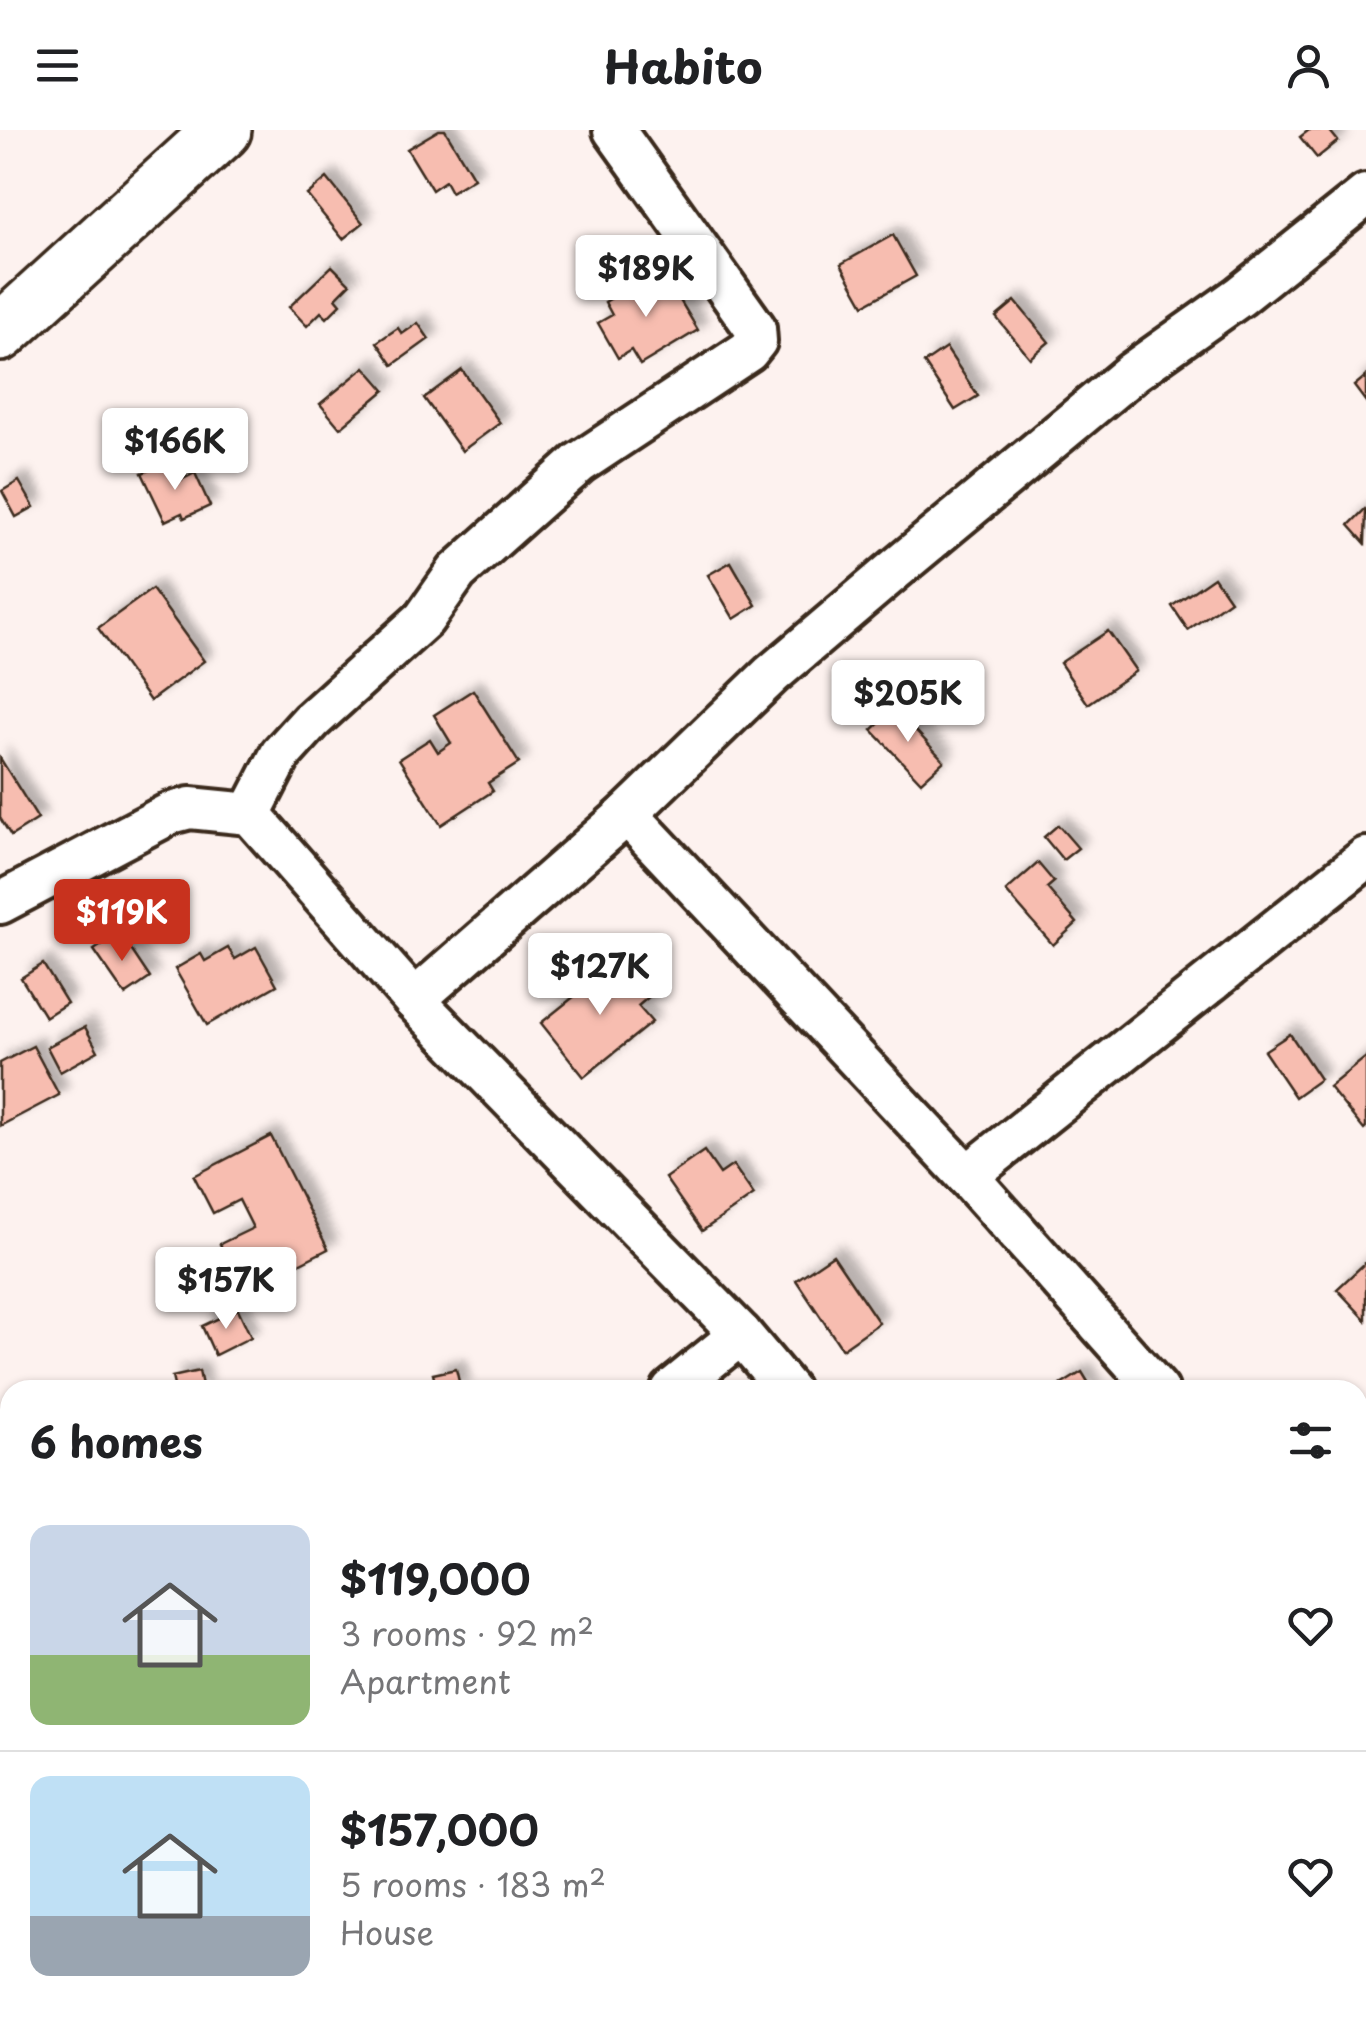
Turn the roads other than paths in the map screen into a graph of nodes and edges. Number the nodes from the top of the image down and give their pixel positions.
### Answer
1 (223, 130) edge
2 (614, 130) edge
3 (1366, 196) edge
4 (0, 333) edge
5 (250, 814) junction
6 (627, 814) junction
7 (1366, 858) edge
8 (0, 903) edge
9 (414, 1000) junction
10 (967, 1176) junction
11 (741, 1334) junction
12 (684, 1380) edge
13 (780, 1380) edge
14 (1149, 1380) edge

1 - 4 street
2 - 5 street
3 - 6 street
5 - 8 street
5 - 9 street
6 - 9 street
6 - 10 street
7 - 10 street
9 - 11 street
10 - 14 street
11 - 12 street
11 - 13 street

